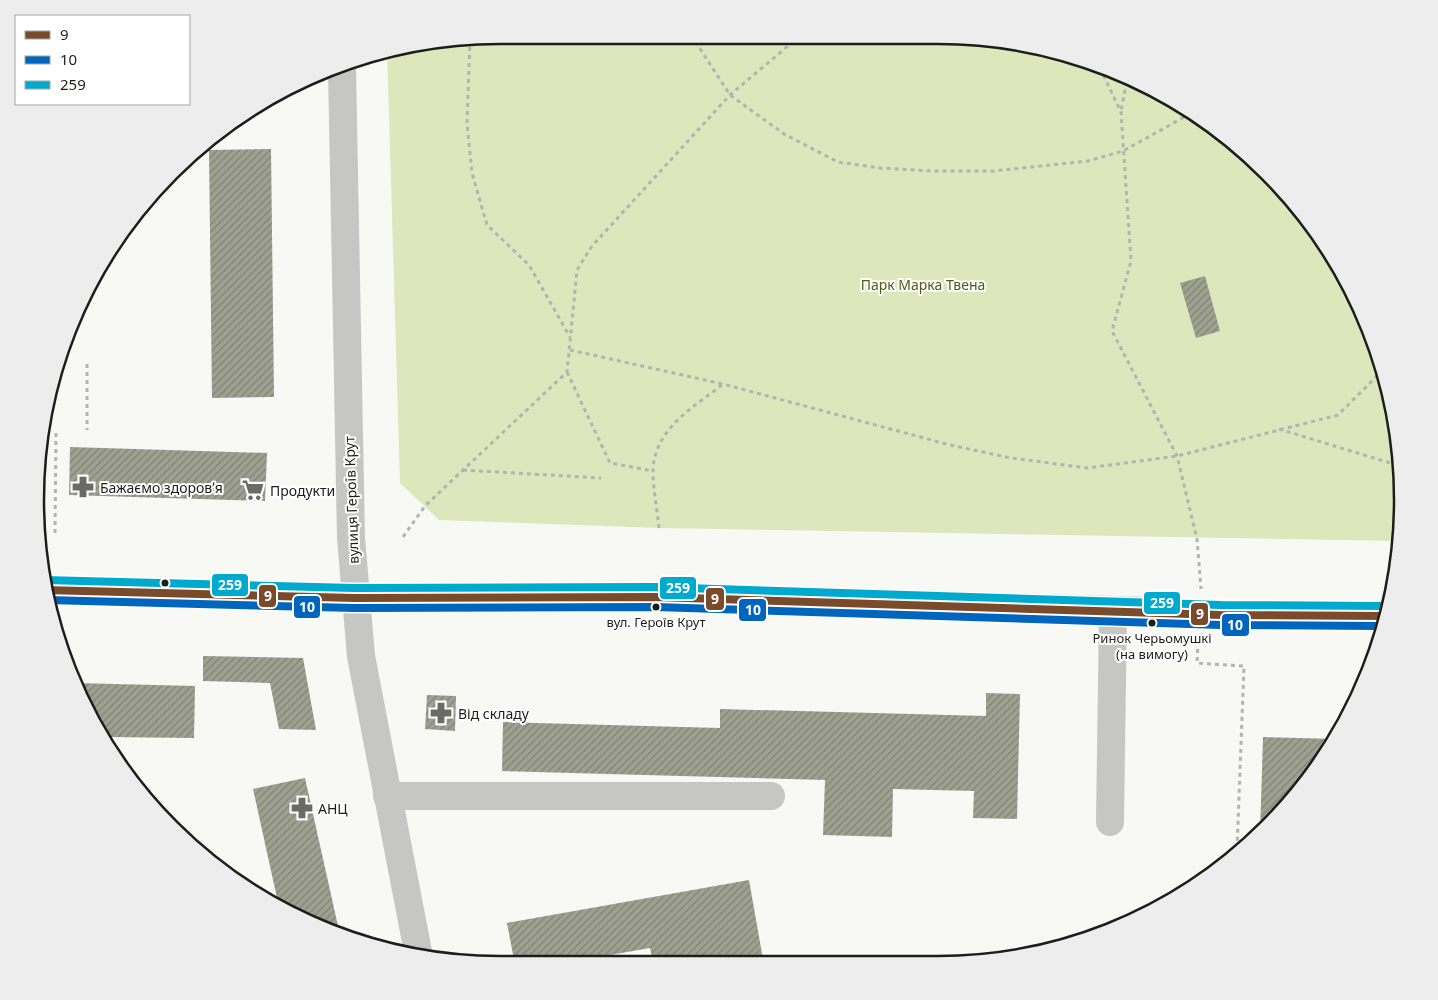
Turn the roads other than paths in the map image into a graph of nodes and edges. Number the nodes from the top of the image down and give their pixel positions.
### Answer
1 (342, 72) edge
2 (53, 590) edge
3 (355, 598) junction
4 (1113, 611) junction
5 (1379, 616) edge
6 (387, 796) junction
7 (771, 796) dead end
8 (1110, 822) dead end
9 (417, 948) edge

1 - 3 street, вулиця Героїв Крут
2 - 3 main road
3 - 4 main road
3 - 6 street, вулиця Героїв Крут
4 - 5 main road
4 - 8 street
6 - 7 street
6 - 9 street, вулиця Героїв Крут

